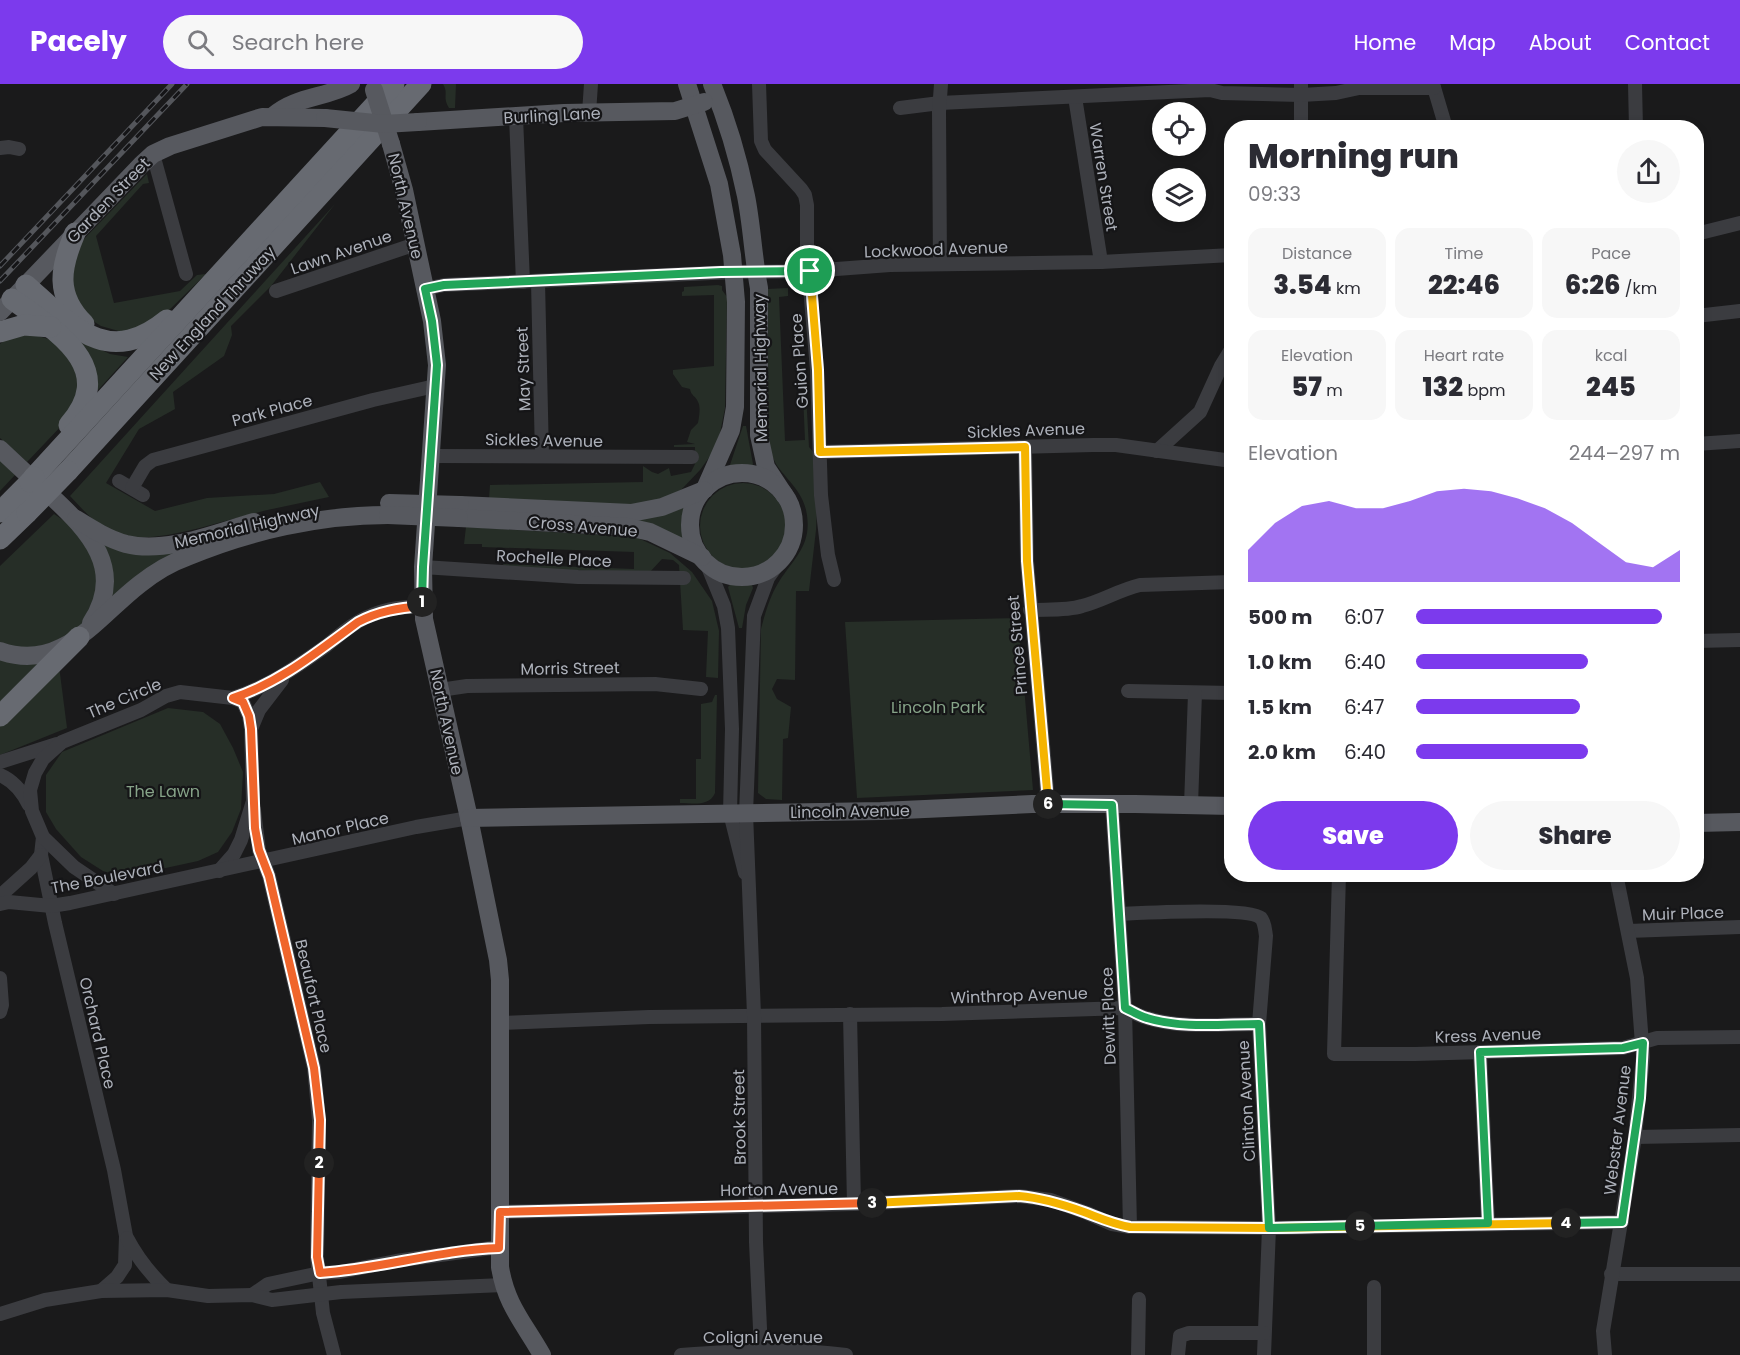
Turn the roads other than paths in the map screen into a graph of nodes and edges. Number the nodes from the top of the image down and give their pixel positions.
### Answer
1 (351, 84) edge
2 (394, 84) edge
3 (421, 84) edge
4 (591, 84) edge
5 (687, 84) edge
6 (759, 84) edge
7 (942, 84) edge
8 (1635, 84) edge
9 (1355, 86) edge
10 (1434, 86) edge
11 (373, 87) edge
12 (1214, 87) edge
13 (1301, 89) edge
14 (715, 90) edge
15 (1051, 91) edge
16 (1075, 97) junction
17 (940, 103) junction
18 (694, 106) junction
19 (900, 108) dead end
20 (280, 112) junction
21 (589, 113) junction
22 (516, 117) junction
23 (1301, 120) edge
24 (1444, 120) edge
25 (1636, 120) edge
26 (384, 124) junction
27 (0, 148) edge
28 (19, 149) dead end
29 (153, 154) junction
30 (1740, 223) edge
31 (1704, 232) edge
32 (75, 233) junction
33 (416, 244) junction
34 (1224, 255) edge
35 (1101, 262) junction
36 (940, 264) junction
37 (224, 271) junction
38 (810, 271) junction
39 (734, 272) junction
40 (756, 272) junction
41 (186, 274) dead end
42 (523, 282) junction
43 (537, 282) junction
44 (425, 289) junction
45 (276, 291) dead end
46 (13, 298) edge
47 (1740, 311) edge
48 (1704, 315) edge
49 (51, 327) junction
50 (0, 332) edge
51 (106, 341) junction
52 (1224, 361) edge
53 (435, 386) junction
54 (1740, 441) edge
55 (1704, 443) edge
56 (1025, 447) junction
57 (0, 449) edge
58 (1157, 451) junction
59 (820, 452) junction
60 (431, 456) junction
61 (542, 456) junction
62 (692, 457) dead end
63 (56, 459) junction
64 (1224, 460) edge
65 (131, 488) dead end
66 (705, 489) junction
67 (785, 496) junction
68 (13, 509) edge
69 (388, 509) junction
70 (460, 511) junction
71 (76, 519) junction
72 (0, 539) edge
73 (704, 560) junction
74 (781, 560) junction
75 (423, 567) junction
76 (684, 578) dead end
77 (834, 580) dead end
78 (1224, 582) edge
79 (422, 606) junction
80 (1030, 610) junction
81 (81, 635) junction
82 (1740, 640) edge
83 (1704, 641) edge
84 (0, 651) edge
85 (285, 675) junction
86 (701, 689) dead end
87 (440, 690) junction
88 (1128, 691) dead end
89 (1195, 693) junction
90 (1224, 693) edge
91 (233, 698) junction
92 (0, 716) edge
93 (251, 729) junction
94 (62, 742) junction
95 (0, 762) edge
96 (0, 775) edge
97 (253, 801) junction
98 (1044, 804) junction
99 (1112, 805) junction
100 (1191, 805) junction
101 (1224, 806) edge
102 (32, 811) junction
103 (738, 813) junction
104 (469, 818) junction
105 (1740, 822) edge
106 (1704, 823) edge
107 (43, 837) junction
108 (41, 855) junction
109 (263, 862) junction
110 (219, 871) junction
111 (1339, 882) edge
112 (1618, 882) edge
113 (114, 894) junction
114 (0, 896) edge
115 (0, 904) edge
116 (51, 906) junction
117 (1119, 914) junction
118 (1740, 927) edge
119 (1628, 931) junction
120 (0, 978) edge
121 (1125, 1008) junction
122 (0, 1012) edge
123 (850, 1014) junction
124 (754, 1015) junction
125 (500, 1023) junction
126 (1259, 1024) junction
127 (1740, 1037) edge
128 (1643, 1043) junction
129 (1480, 1052) junction
130 (1740, 1135) edge
131 (1635, 1137) junction
132 (854, 1204) junction
133 (757, 1206) junction
134 (500, 1212) junction
135 (1622, 1222) junction
136 (1488, 1223) junction
137 (1130, 1227) junction
138 (1269, 1228) junction
139 (126, 1236) junction
140 (499, 1248) junction
141 (320, 1273) junction
142 (1611, 1274) junction
143 (1740, 1274) edge
144 (503, 1285) junction
145 (1374, 1287) dead end
146 (167, 1290) junction
147 (101, 1291) junction
148 (252, 1295) junction
149 (322, 1295) junction
150 (1139, 1299) dead end
151 (0, 1314) edge
152 (1264, 1333) junction
153 (761, 1350) junction
154 (786, 1353) edge
155 (334, 1355) edge
156 (542, 1355) edge
157 (681, 1355) edge
158 (846, 1355) edge
159 (1138, 1355) edge
160 (1178, 1355) edge
161 (1264, 1355) edge
162 (1374, 1355) edge
163 (1605, 1355) edge

1 - 20 main road
2 - 37 highway, New England Thruway
3 - 63 highway, New England Thruway
4 - 21 street
5 - 18 main road, Memorial Highway
6 - 38 street, Guion Place
7 - 17 street
8 - 25 street
9 - 10 street
9 - 13 street
10 - 24 street
11 - 26 main road, North Avenue, bridge
12 - 13 street
12 - 16 street
13 - 23 street
14 - 18 main road, Burling Lane
14 - 40 main road, Memorial Highway
15 - 16 street
15 - 17 street
16 - 35 street, Warren Street
17 - 19 street
17 - 36 street
18 - 21 main road, Burling Lane
18 - 39 main road, Memorial Highway
20 - 26 main road, Garden Street, bridge
20 - 29 main road, Garden Street
21 - 22 main road, Burling Lane
22 - 26 main road, Burling Lane, bridge
22 - 42 street
26 - 33 main road, North Avenue, bridge
27 - 28 street
29 - 32 main road, Garden Street
29 - 41 street
30 - 31 street
32 - 46 main road, Garden Street
32 - 51 highway
33 - 44 main road, North Avenue
33 - 45 street, Lawn Avenue
34 - 35 street, Lockwood Avenue
35 - 36 street, Lockwood Avenue
36 - 38 street, Lockwood Avenue
37 - 51 highway
37 - 63 highway, New England Thruway
38 - 40 street, Lockwood Avenue
38 - 59 street, Guion Place
39 - 40 street, Lockwood Avenue
39 - 43 street, Lockwood Avenue
39 - 66 main road, Memorial Highway
40 - 67 main road, Memorial Highway
42 - 43 street, Lockwood Avenue
42 - 44 street, Lockwood Avenue
43 - 61 street, May Street
44 - 53 main road, North Avenue
46 - 49 highway
46 - 51 highway
47 - 48 street
49 - 50 highway
49 - 63 highway
52 - 58 street
53 - 60 main road, North Avenue
53 - 65 street, Park Place
54 - 55 street
56 - 58 street, Sickles Avenue
56 - 59 street, Sickles Avenue
56 - 80 street, Prince Street
57 - 71 main road
58 - 64 street, Sickles Avenue
59 - 77 street, Guion Place
60 - 61 street, Sickles Avenue
60 - 75 main road, North Avenue
61 - 62 street, Sickles Avenue
63 - 68 highway, New England Thruway, bridge
63 - 68 highway, New England Thruway
66 - 67 main road
66 - 70 main road, Cross Avenue
66 - 73 main road
67 - 74 main road
68 - 72 highway, New England Thruway
69 - 70 main road, Memorial Highway, bridge
69 - 71 main road, Memorial Highway
69 - 81 main road, Memorial Highway
70 - 73 main road, Cross Avenue
71 - 81 main road
73 - 74 main road
73 - 103 street
74 - 103 street
75 - 76 street, Rochelle Place
75 - 79 main road, North Avenue
78 - 80 street
79 - 85 street
79 - 87 main road, North Avenue
80 - 98 street, Prince Street
81 - 84 main road, Memorial Highway
81 - 92 highway
82 - 83 street
85 - 91 street
85 - 93 street
86 - 87 street, Morris Street
87 - 104 main road, North Avenue
88 - 89 street
89 - 90 street
89 - 100 street
91 - 93 street
91 - 94 street, The Circle
93 - 97 street
94 - 95 street, The Circle
94 - 102 street, The Circle
96 - 102 street, The Circle
97 - 109 street
97 - 110 street
98 - 99 main road, Lincoln Avenue
98 - 103 main road, Lincoln Avenue
99 - 100 main road, Lincoln Avenue
99 - 117 street, Dewitt Place
100 - 101 main road, Lincoln Avenue
102 - 107 street, The Circle
103 - 104 main road, Lincoln Avenue
103 - 124 street, Brook Street
104 - 109 street, Manor Place
104 - 125 main road, North Avenue
105 - 106 main road
107 - 108 street, Orchard Place
107 - 113 street, The Circle
108 - 114 street, The Boulevard
108 - 116 street, Orchard Place
109 - 110 street, Manor Place
109 - 141 street, Beaufort Place
110 - 113 street, The Boulevard
111 - 129 street, Kress Avenue
112 - 119 street, Webster Avenue
113 - 116 street, The Boulevard
115 - 116 street, The Boulevard
116 - 139 street, Orchard Place
117 - 121 street, Dewitt Place
117 - 126 street, Clinton Avenue
118 - 119 street, Muir Place
119 - 128 street, Webster Avenue
120 - 122 street
121 - 123 street, Winthrop Avenue
121 - 126 street, Winthrop Avenue
121 - 137 street, Dewitt Place
123 - 124 street, Winthrop Avenue
123 - 132 street
124 - 125 street, Winthrop Avenue
124 - 133 street, Brook Street
125 - 134 main road, North Avenue
126 - 138 street, Clinton Avenue
127 - 128 street, Kress Avenue
128 - 129 street, Kress Avenue
128 - 131 street, Webster Avenue
129 - 136 street
130 - 131 street
131 - 135 street, Webster Avenue
132 - 133 street, Horton Avenue
132 - 137 street, Horton Avenue
133 - 134 street, Horton Avenue
133 - 153 street, Brook Street
134 - 140 main road, North Avenue
135 - 136 street, Horton Avenue
135 - 142 street, Webster Avenue
136 - 138 street, Horton Avenue
137 - 138 street, Horton Avenue
138 - 152 street, Clinton Avenue
139 - 146 street, Orchard Place
139 - 147 street, Orchard Place
140 - 141 street
140 - 144 main road, North Avenue
141 - 148 street
141 - 149 street, Beaufort Place
142 - 143 street
142 - 163 street, Webster Avenue
144 - 149 street
144 - 156 main road, North Avenue
145 - 162 street
146 - 147 street
146 - 148 street
147 - 151 street
148 - 149 street
149 - 155 street, Beaufort Place
150 - 159 street
152 - 160 street
152 - 161 street, Clinton Avenue
153 - 154 street, Coligni Avenue
153 - 157 street, Coligni Avenue
154 - 158 street, Coligni Avenue

